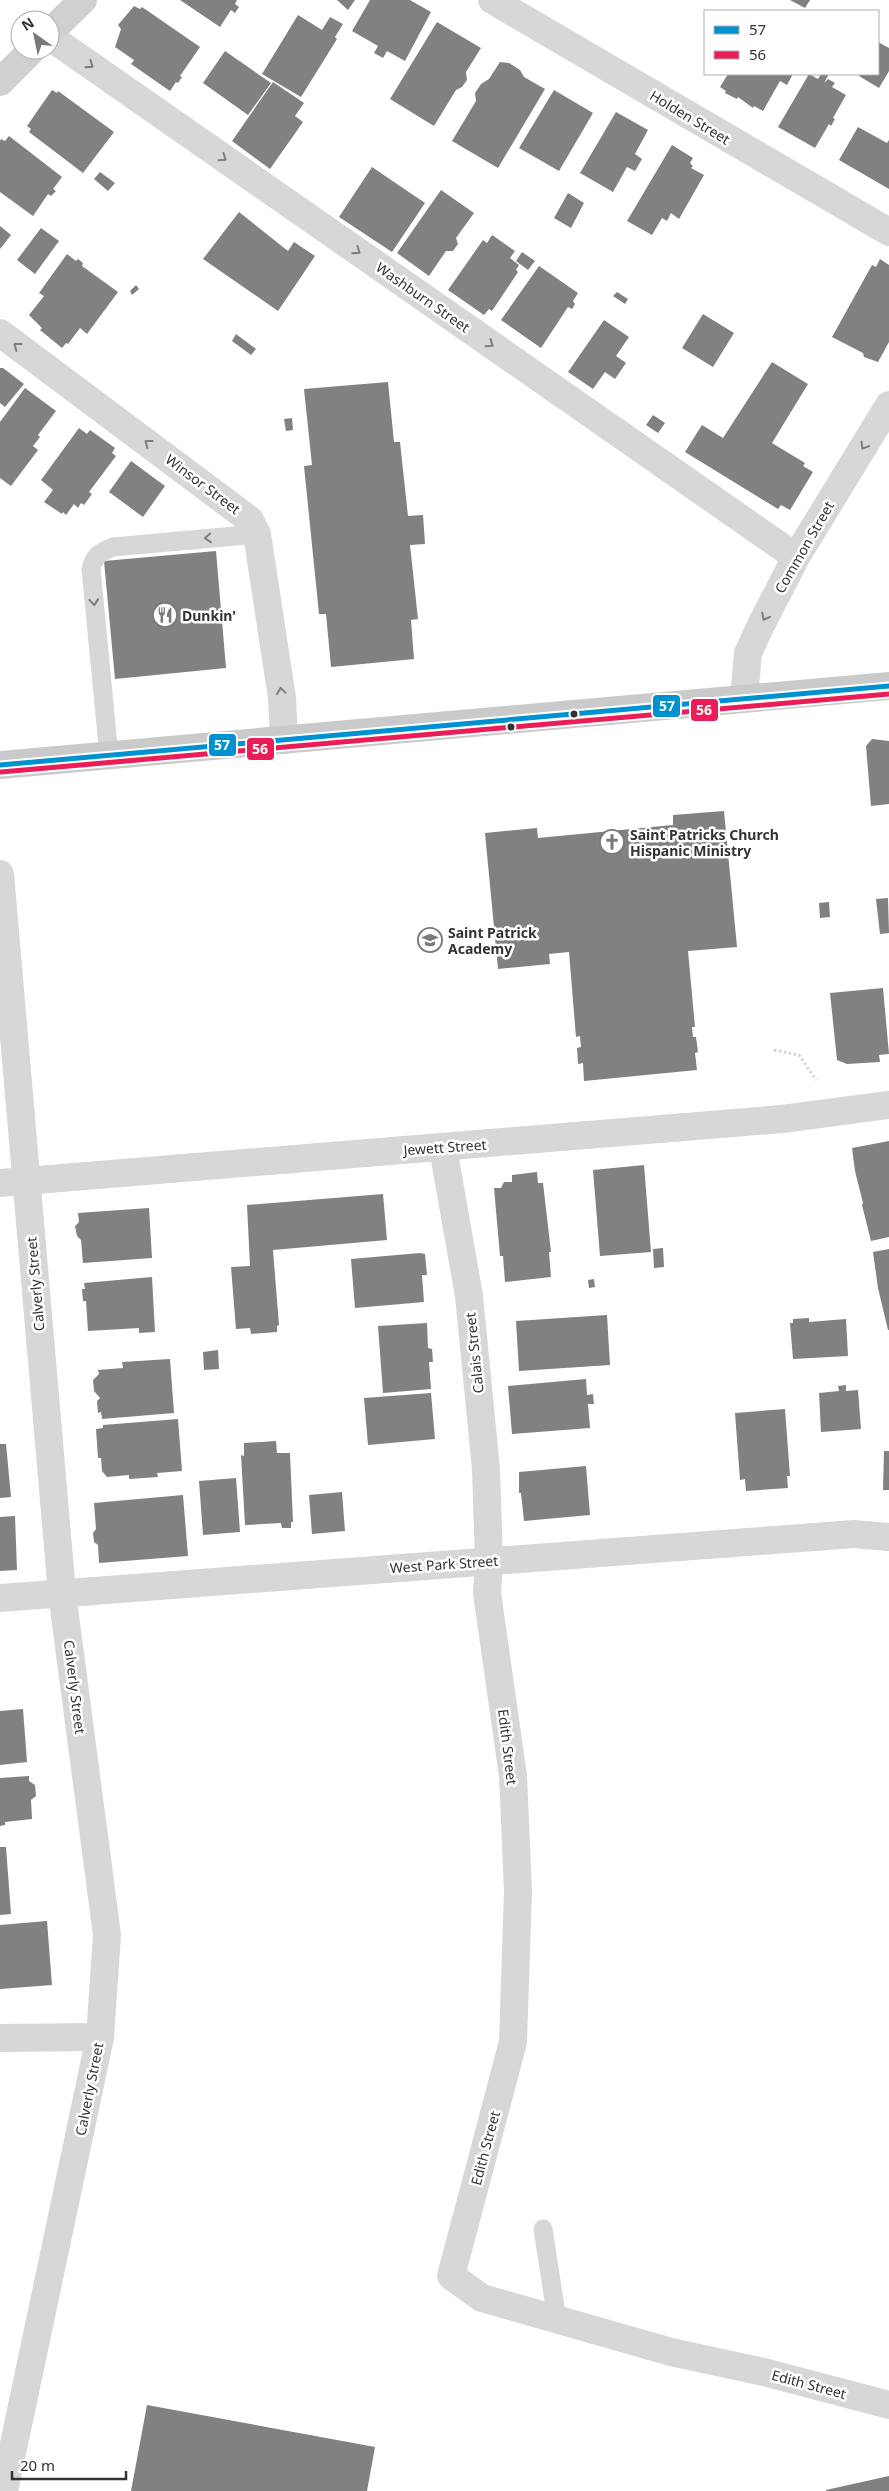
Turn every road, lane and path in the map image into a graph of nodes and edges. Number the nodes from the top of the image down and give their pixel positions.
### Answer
1 (83, 0) edge
2 (492, 0) edge
3 (60, 22) edge
4 (60, 44) edge
5 (22, 60) edge
6 (0, 82) edge
7 (889, 232) edge
8 (0, 333) edge
9 (889, 405) edge
10 (257, 534) junction
11 (796, 557) junction
12 (889, 686) edge
13 (744, 698) junction
14 (284, 740) junction
15 (109, 756) junction
16 (0, 765) edge
17 (0, 874) edge
18 (774, 1050) dead end
19 (816, 1080) dead end
20 (889, 1105) edge
21 (443, 1148) junction
22 (13, 1182) edge
23 (889, 1537) edge
24 (489, 1561) junction
25 (62, 1594) junction
26 (0, 1598) edge
27 (100, 2037) junction
28 (0, 2038) edge
29 (544, 2229) dead end
30 (557, 2320) junction
31 (889, 2405) edge
32 (4, 2491) edge

1 - 3 main road
2 - 7 street, Holden Street
4 -> 11 street, Washburn Street
5 - 6 main road
10 -> 8 street, Winsor Street
9 -> 11 street, Common Street
14 -> 10 street, Winsor Street
10 -> 15 lane
11 -> 13 street, Common Street
12 - 13 main road
13 - 14 main road
14 - 15 main road
15 - 16 main road
17 - 22 street, Calverly Street
18 - 19 path
20 - 21 street, Jewett Street
21 - 22 street, Jewett Street
21 - 24 street, Calais Street
22 - 25 street, Calverly Street
23 - 24 street, West Park Street
24 - 25 street, West Park Street
24 - 30 street, Edith Street
25 - 26 street, West Park Street
25 - 27 street, Calverly Street
27 - 28 street
27 - 32 street, Calverly Street
29 - 30 lane
30 - 31 street, Edith Street

